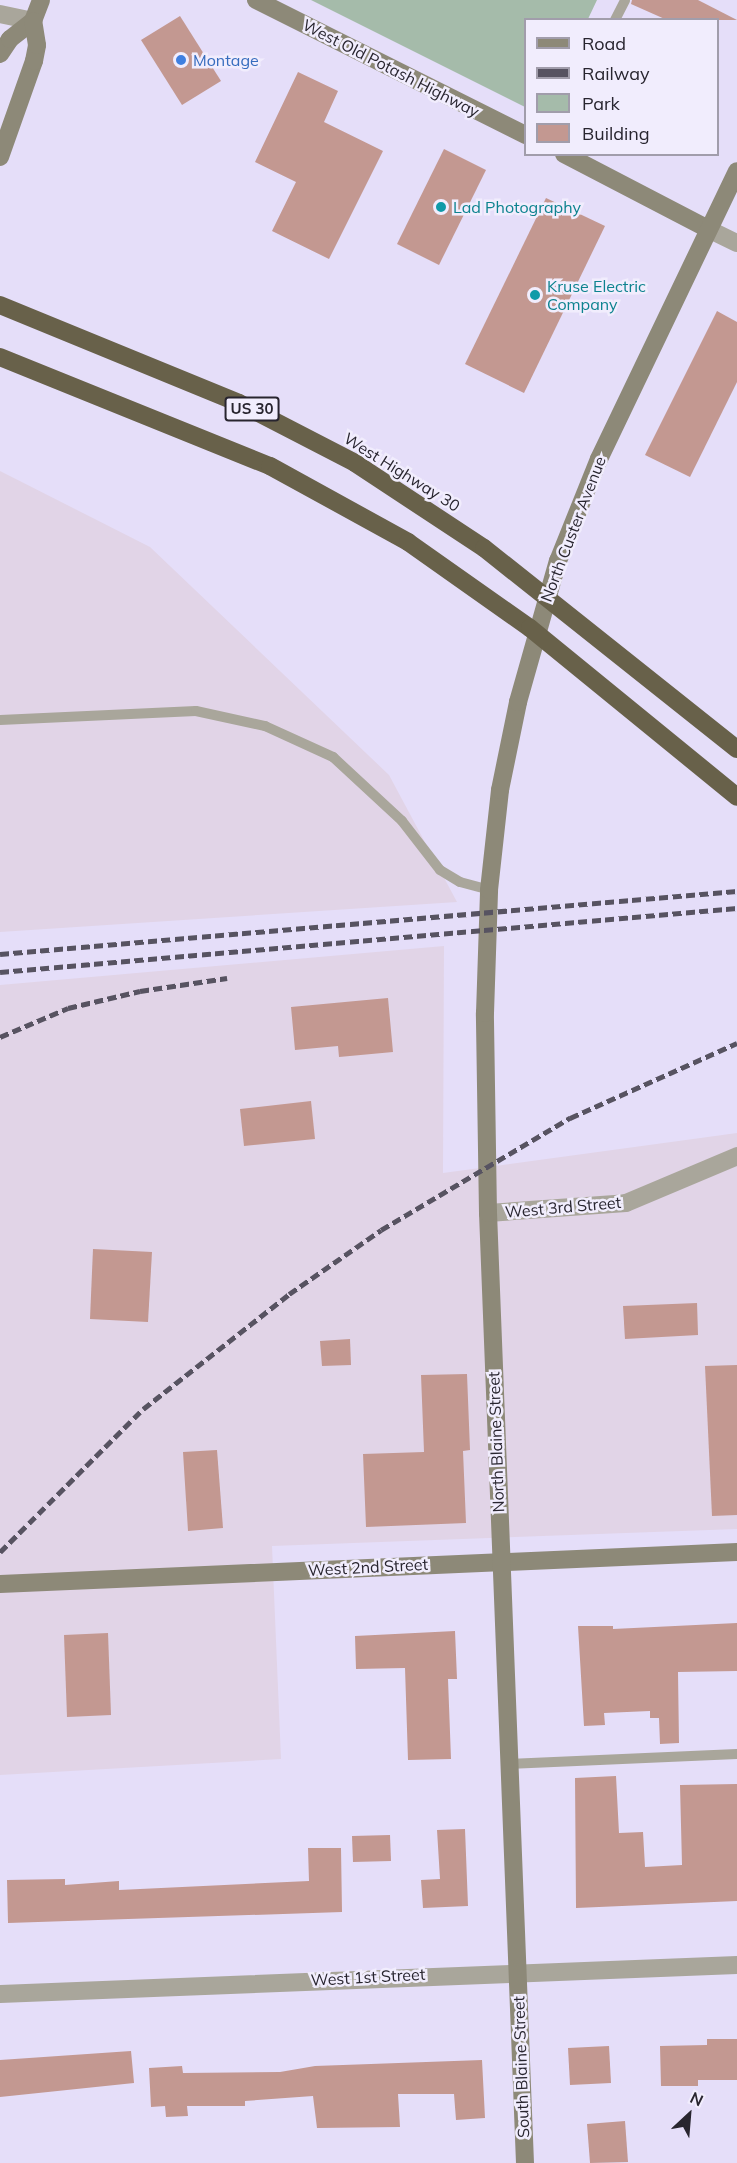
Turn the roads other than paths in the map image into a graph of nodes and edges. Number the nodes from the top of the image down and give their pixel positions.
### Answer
1 (41, 0) edge
2 (256, 0) edge
3 (624, 0) edge
4 (0, 14) edge
5 (616, 18) edge
6 (33, 21) junction
7 (0, 54) edge
8 (524, 134) edge
9 (568, 156) edge
10 (0, 157) edge
11 (737, 171) edge
12 (708, 229) junction
13 (737, 243) edge
14 (0, 306) edge
15 (0, 357) edge
16 (0, 720) edge
17 (737, 749) edge
18 (737, 797) edge
19 (489, 890) junction
20 (487, 912) joint
21 (737, 1156) edge
22 (488, 1214) junction
23 (737, 1552) edge
24 (500, 1561) junction
25 (0, 1584) edge
26 (737, 1754) edge
27 (508, 1764) junction
28 (737, 1965) edge
29 (518, 1971) junction
30 (0, 1994) edge
31 (525, 2163) edge

1 - 6 street
2 - 8 street, West Old Potash Highway
3 - 5 lane
4 - 6 street
6 - 7 street
6 - 10 street
9 - 12 street
11 - 12 street, North Custer Avenue
12 - 13 street
12 - 19 street, North Custer Avenue
14 - 17 highway, West Highway 30 / US 30
15 - 18 highway, US 30
16 - 19 lane
19 - 20 street, North Custer Avenue
20 - 22 street, North Blaine Street
21 - 22 street, West 3rd Street
22 - 24 street, North Blaine Street
23 - 24 street, West 2nd Street
24 - 25 street, West 2nd Street
24 - 27 street, North Blaine Street
26 - 27 lane
27 - 29 street, North Blaine Street
28 - 29 street, West 1st Street
29 - 30 street, West 1st Street
29 - 31 street, South Blaine Street

